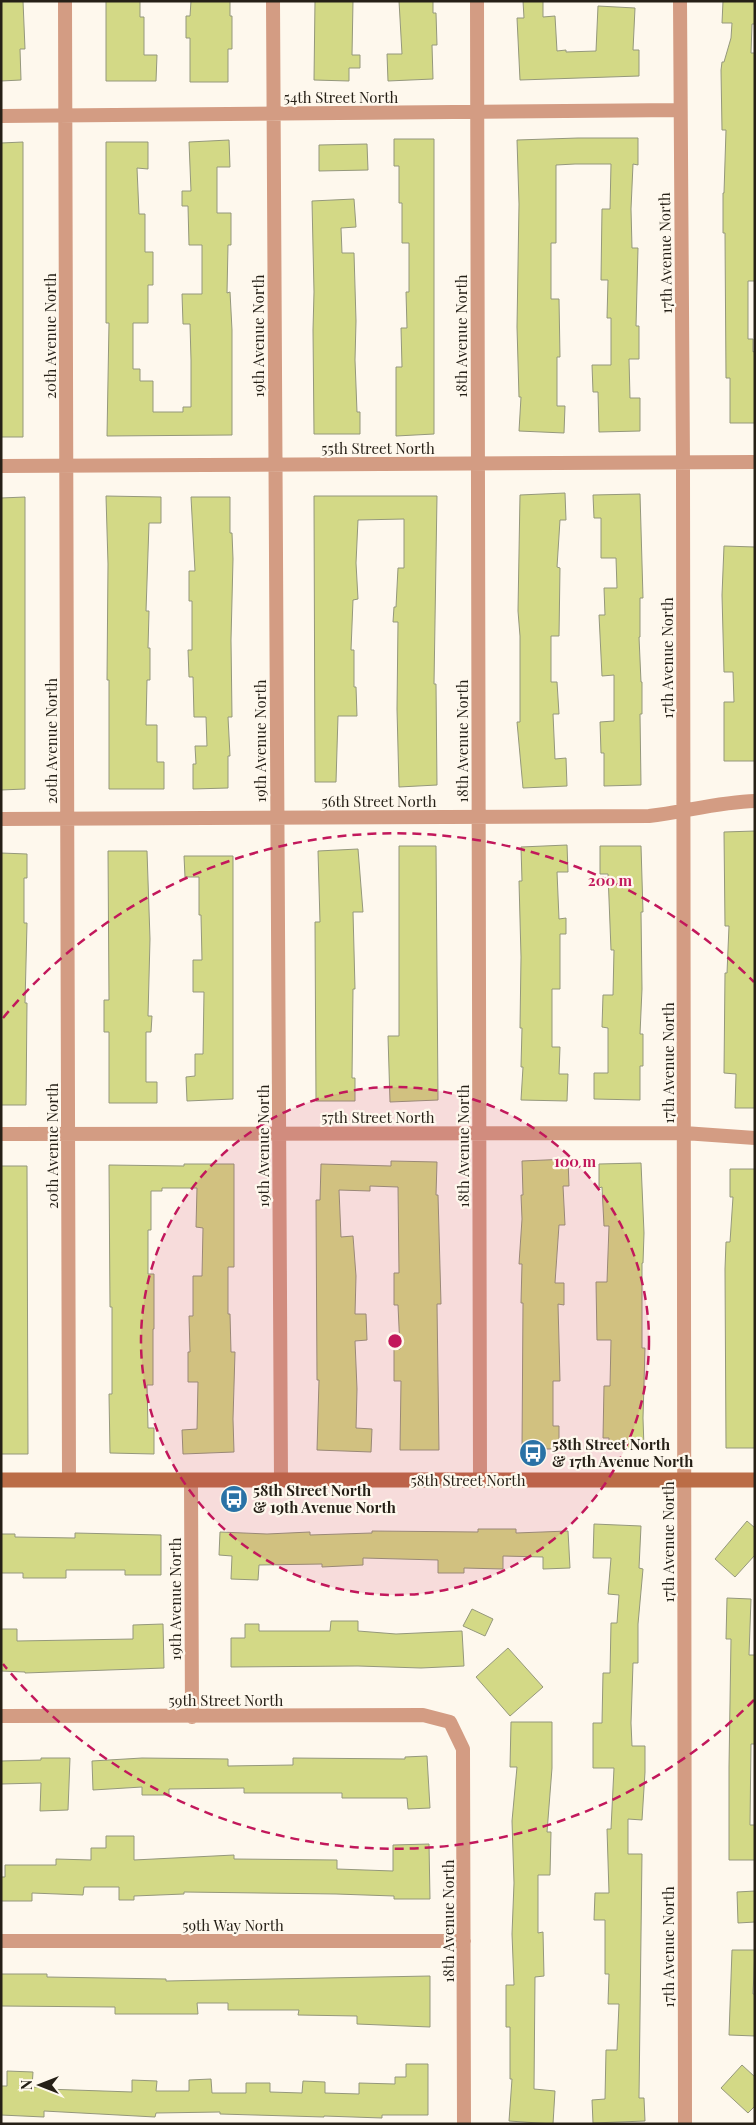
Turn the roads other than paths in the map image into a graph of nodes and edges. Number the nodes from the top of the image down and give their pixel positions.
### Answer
1 (65, 1) edge
2 (273, 1) edge
3 (477, 1) edge
4 (680, 1) edge
5 (680, 110) junction
6 (477, 112) junction
7 (273, 114) junction
8 (1, 116) edge
9 (65, 116) junction
10 (755, 462) edge
11 (683, 463) junction
12 (478, 464) junction
13 (275, 465) junction
14 (1, 466) edge
15 (66, 466) junction
16 (755, 801) edge
17 (684, 812) junction
18 (479, 816) junction
19 (277, 818) junction
20 (1, 819) edge
21 (67, 819) junction
22 (279, 1133) junction
23 (480, 1133) junction
24 (684, 1133) junction
25 (1, 1134) edge
26 (68, 1134) junction
27 (755, 1138) edge
28 (1, 1480) edge
29 (69, 1480) junction
30 (192, 1480) junction
31 (281, 1480) junction
32 (480, 1480) junction
33 (685, 1480) junction
34 (755, 1480) edge
35 (1, 1716) edge
36 (192, 1717) junction
37 (450, 1722) joint
38 (1, 1941) edge
39 (464, 1941) junction
40 (464, 2124) edge
41 (685, 2124) edge

1 - 9 street, 20th Avenue North
2 - 7 street, 19th Avenue North
3 - 6 street, 18th Avenue North
4 - 5 street, 17th Avenue North
5 - 6 street, 54th Street North
5 - 11 street, 17th Avenue North
6 - 7 street, 54th Street North
6 - 12 street, 18th Avenue North
7 - 9 street, 54th Street North
7 - 13 street, 19th Avenue North
8 - 9 street, 54th Street North
9 - 15 street, 20th Avenue North
10 - 11 street, 55th Street North
11 - 12 street, 55th Street North
11 - 17 street, 17th Avenue North
12 - 13 street, 55th Street North
12 - 18 street, 18th Avenue North
13 - 15 street, 55th Street North
13 - 19 street, 19th Avenue North
14 - 15 street, 55th Street North
15 - 21 street, 20th Avenue North
16 - 17 street, 56th Street North
17 - 18 street, 56th Street North
17 - 24 street, 17th Avenue North
18 - 19 street, 56th Street North
18 - 23 street, 18th Avenue North
19 - 21 street, 56th Street North
19 - 22 street, 19th Avenue North
20 - 21 street, 56th Street North
21 - 26 street, 20th Avenue North
22 - 23 street, 57th Street North
22 - 26 street, 57th Street North
22 - 31 street, 19th Avenue North
23 - 24 street, 57th Street North
23 - 32 street, 18th Avenue North
24 - 27 street, 57th Street North
24 - 33 street, 17th Avenue North
25 - 26 street, 57th Street North
26 - 29 street, 20th Avenue North
28 - 29 street, 58th Street North
29 - 30 street, 58th Street North
30 - 31 street, 58th Street North
30 - 36 street, 19th Avenue North
31 - 32 street, 58th Street North
32 - 33 street, 58th Street North
33 - 34 street, 58th Street North
33 - 41 street, 17th Avenue North
35 - 36 street, 59th Street North
36 - 37 street, 59th Street North
37 - 39 street, 18th Avenue North
38 - 39 street, 59th Way North
39 - 40 street, 18th Avenue North

